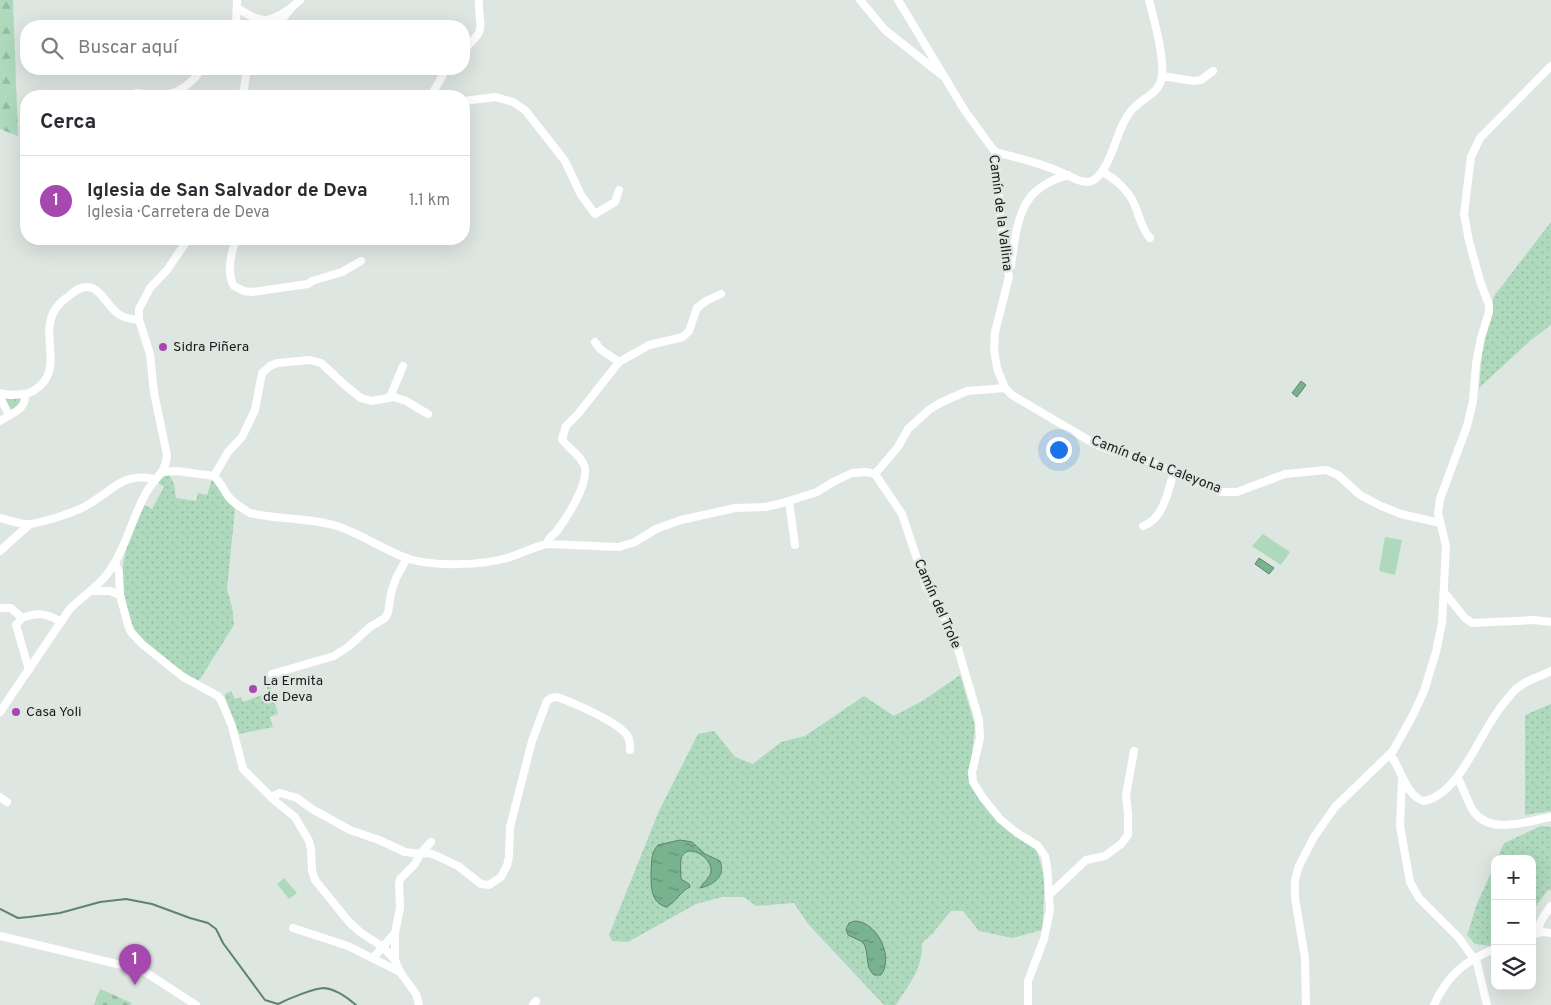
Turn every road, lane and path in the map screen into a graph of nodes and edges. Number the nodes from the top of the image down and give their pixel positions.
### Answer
1 (300, 0) edge
2 (479, 0) edge
3 (860, 0) edge
4 (898, 0) edge
5 (1149, 0) edge
6 (237, 4) edge
7 (291, 8) junction
8 (236, 20) edge
9 (262, 20) edge
10 (268, 20) edge
11 (282, 20) edge
12 (470, 44) edge
13 (1551, 66) edge
14 (1213, 71) dead end
15 (196, 75) edge
16 (246, 75) edge
17 (443, 75) edge
18 (1162, 76) junction
19 (948, 80) junction
20 (177, 90) edge
21 (244, 90) edge
22 (434, 90) edge
23 (470, 100) edge
24 (995, 152) junction
25 (1102, 172) junction
26 (1068, 175) junction
27 (619, 190) dead end
28 (1150, 238) dead end
29 (184, 245) edge
30 (234, 245) edge
31 (361, 261) dead end
32 (1008, 269) junction
33 (721, 294) dead end
34 (139, 320) junction
35 (595, 342) dead end
36 (619, 362) junction
37 (403, 366) dead end
38 (1006, 388) junction
39 (0, 393) edge
40 (26, 394) junction
41 (0, 397) edge
42 (390, 398) junction
43 (428, 414) dead end
44 (9, 415) junction
45 (0, 421) edge
46 (162, 472) junction
47 (1174, 472) junction
48 (875, 474) junction
49 (214, 476) junction
50 (154, 479) junction
51 (789, 501) junction
52 (0, 518) edge
53 (1440, 523) junction
54 (30, 524) junction
55 (1143, 526) dead end
56 (547, 544) junction
57 (795, 545) dead end
58 (0, 551) edge
59 (407, 558) junction
60 (115, 563) junction
61 (91, 591) junction
62 (1444, 592) junction
63 (120, 595) junction
64 (0, 608) edge
65 (22, 618) junction
66 (61, 622) junction
67 (1551, 622) edge
68 (29, 670) junction
69 (1551, 671) edge
70 (272, 674) dead end
71 (0, 712) edge
72 (630, 750) dead end
73 (1134, 750) dead end
74 (1390, 755) junction
75 (1402, 778) junction
76 (1457, 778) junction
77 (271, 797) junction
78 (1551, 817) edge
79 (431, 842) dead end
80 (420, 854) junction
81 (1049, 895) junction
82 (1551, 906) edge
83 (294, 928) dead end
84 (395, 933) junction
85 (1536, 933) edge
86 (1551, 933) edge
87 (1536, 934) edge
88 (0, 936) edge
89 (383, 947) junction
90 (1491, 951) edge
91 (373, 958) junction
92 (1474, 959) junction
93 (395, 960) junction
94 (400, 972) junction
95 (196, 1005) edge
96 (419, 1005) edge
97 (1028, 1005) edge
98 (1306, 1005) edge
99 (1434, 1005) edge
100 (1487, 1005) edge

1 - 7 street
2 - 12 street
3 - 19 street
4 - 19 street, Camín de la Vallina
5 - 18 street
6 - 8 street
6 - 9 street
7 - 10 street
7 - 11 street
13 - 53 street
14 - 18 street
15 - 20 street
16 - 21 street
17 - 22 street
18 - 25 street
19 - 24 street, Camín de la Vallina
23 - 27 street
24 - 26 street
24 - 32 street, Camín de la Vallina
25 - 26 street
25 - 28 street
26 - 32 street
29 - 34 street
30 - 31 street
32 - 38 street, Camín de la Vallina
33 - 36 street
34 - 40 street
34 - 46 street
35 - 36 street
36 - 56 street
37 - 42 street
38 - 47 street, Camín de La Caleyona
38 - 48 street
39 - 40 street
40 - 44 street
41 - 44 street
42 - 43 street
42 - 49 street
44 - 45 street
46 - 49 street
46 - 50 street
47 - 53 street, Camín de La Caleyona
47 - 55 street
48 - 51 street
48 - 81 street, Camín del Trole
49 - 59 street
50 - 54 street
50 - 60 street
51 - 56 street
51 - 57 street
52 - 54 street
53 - 62 street
54 - 58 street
56 - 59 street
59 - 70 street
60 - 61 street
60 - 63 street
61 - 63 street
61 - 66 street
62 - 67 street
62 - 74 street
63 - 77 street
64 - 65 street
65 - 66 street
65 - 68 street
66 - 68 street
68 - 71 street
69 - 76 street
72 - 80 street
73 - 81 street
74 - 75 street
74 - 98 street
75 - 76 street
75 - 92 street
76 - 78 street
77 - 80 street
77 - 89 street
79 - 80 street
80 - 84 street
81 - 97 street, Camín del Trole
82 - 85 street
83 - 91 street
84 - 89 street
84 - 93 street
86 - 87 street
88 - 95 street
89 - 91 street
89 - 93 street
90 - 92 street
91 - 94 street
92 - 99 street
92 - 100 street
93 - 94 street
94 - 96 street

